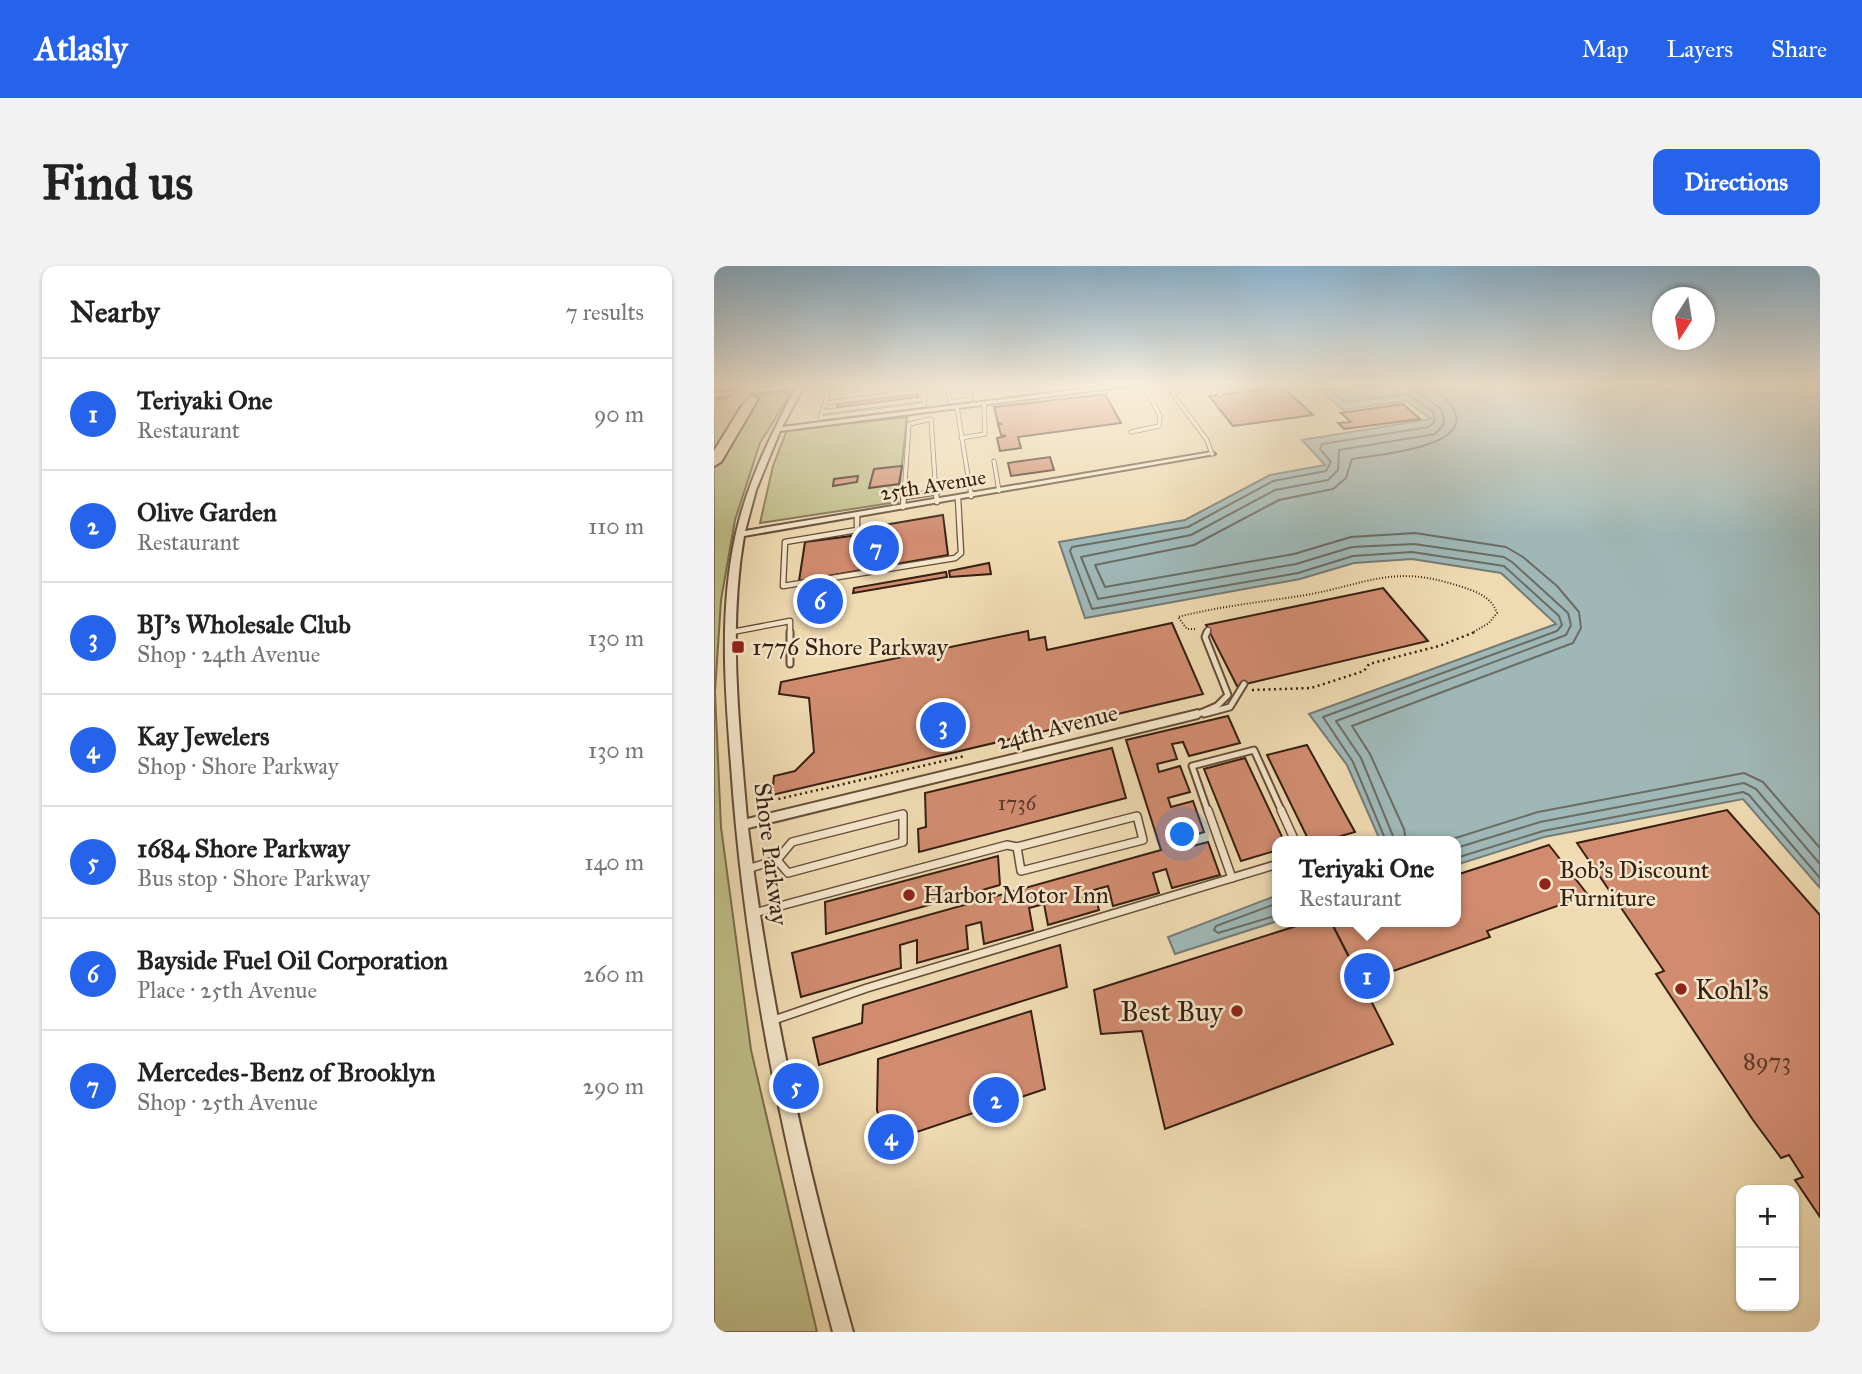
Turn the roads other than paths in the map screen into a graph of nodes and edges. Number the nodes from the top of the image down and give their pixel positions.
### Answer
1 (727, 435) edge
2 (774, 435) edge
3 (908, 435) edge
4 (932, 435) edge
5 (961, 435) edge
6 (981, 435) edge
7 (1203, 435) edge
8 (961, 438) junction
9 (1212, 454) joint
10 (714, 461) edge
11 (994, 461) dead end
12 (999, 491) junction
13 (971, 496) junction
14 (904, 497) junction
15 (937, 497) junction
16 (958, 498) junction
17 (904, 507) junction
18 (857, 515) junction
19 (741, 534) junction
20 (1208, 630) road end
21 (732, 632) junction
22 (790, 664) dead end
23 (1244, 684) dead end
24 (1198, 714) junction
25 (741, 825) junction
26 (1293, 836) edge
27 (1017, 847) junction
28 (777, 860) junction
29 (1272, 866) edge
30 (747, 869) junction
31 (1232, 878) junction
32 (754, 914) junction
33 (769, 1022) junction
34 (843, 1332) edge

1 - 10 highway
2 - 19 street, Shore Parkway
3 - 14 lane
4 - 15 lane
5 - 8 lane
6 - 8 lane
7 - 9 lane
8 - 13 lane
9 - 12 street, 25th Avenue
11 - 12 lane
12 - 13 street, 25th Avenue
13 - 16 street, 25th Avenue
14 - 15 lane
14 - 17 lane
15 - 16 street, 25th Avenue
15 - 17 street, 25th Avenue
16 - 18 lane
17 - 18 street, 25th Avenue
18 - 19 street, 25th Avenue
19 - 21 street, Shore Parkway
20 - 24 lane, 24th Avenue
21 - 22 lane
21 - 25 street, Shore Parkway
23 - 24 lane
24 - 25 street, 24th Avenue
25 - 30 street, Shore Parkway
26 - 31 lane
27 - 27 lane
27 - 32 lane
28 - 28 lane
28 - 30 lane
29 - 31 lane
30 - 32 street, Shore Parkway
31 - 33 lane
32 - 33 street, Shore Parkway
33 - 34 street, Shore Parkway

